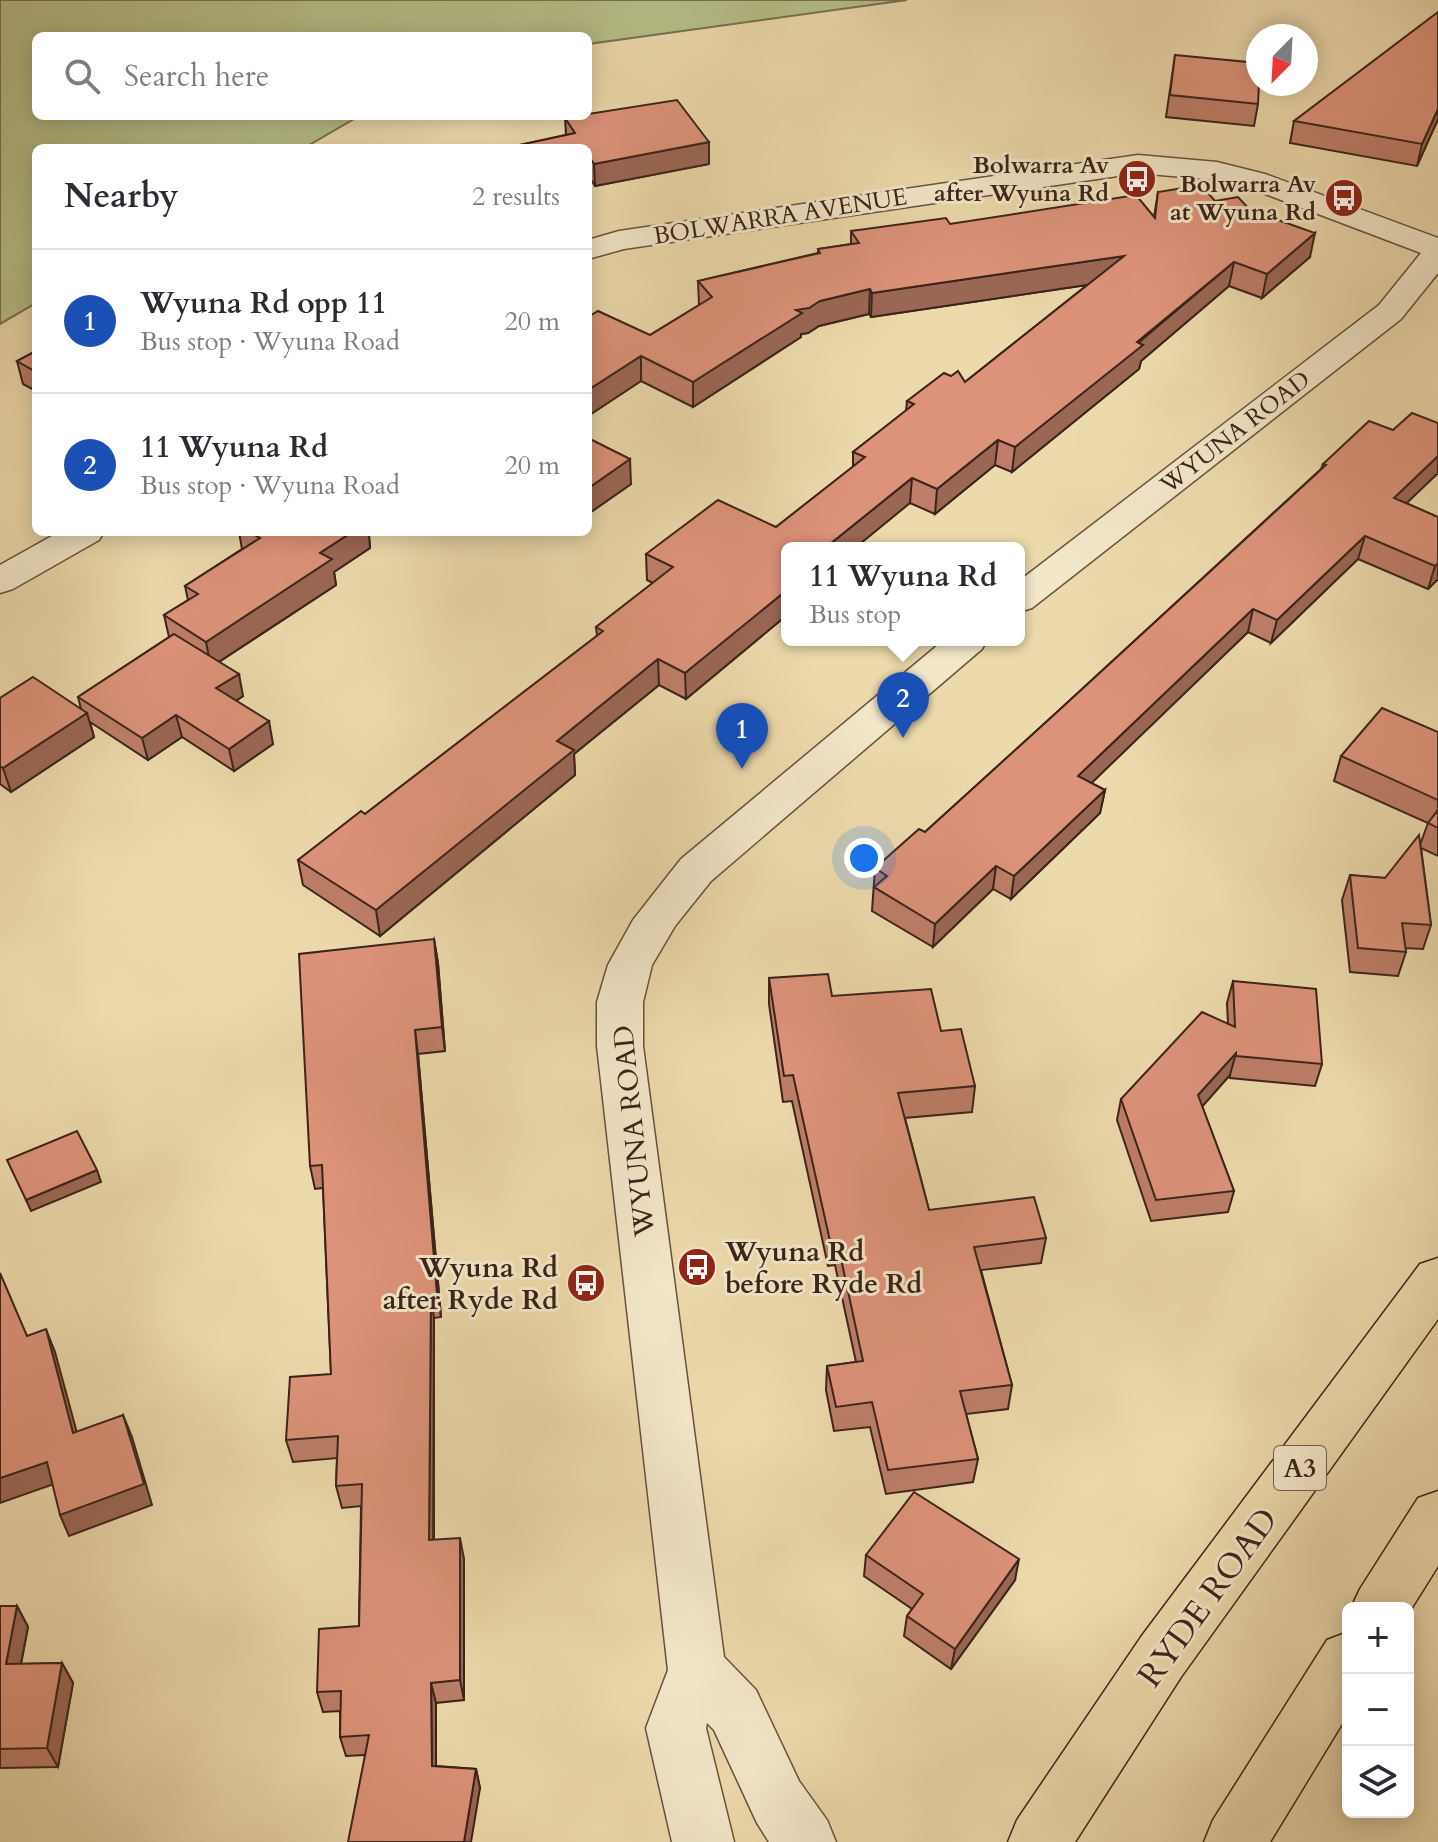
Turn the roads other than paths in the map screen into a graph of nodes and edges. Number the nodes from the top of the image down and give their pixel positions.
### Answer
1 (592, 249) edge
2 (1438, 251) edge
3 (79, 536) edge
4 (0, 581) edge
5 (1025, 595) edge
6 (961, 646) edge
7 (1438, 1279) edge
8 (1438, 1516) edge
9 (1384, 1602) edge
10 (697, 1670) junction
11 (1342, 1670) edge
12 (701, 1841) edge
13 (805, 1842) edge
14 (1039, 1842) edge
15 (1235, 1842) edge

1 - 2 street, BOLWARRA AVENUE
2 - 5 street, WYUNA ROAD
3 - 4 street
6 - 10 street, WYUNA ROAD
7 - 14 highway, RYDE ROAD / A3
8 - 9 highway
10 - 12 street, WYUNA ROAD
10 - 13 street
11 - 15 highway

